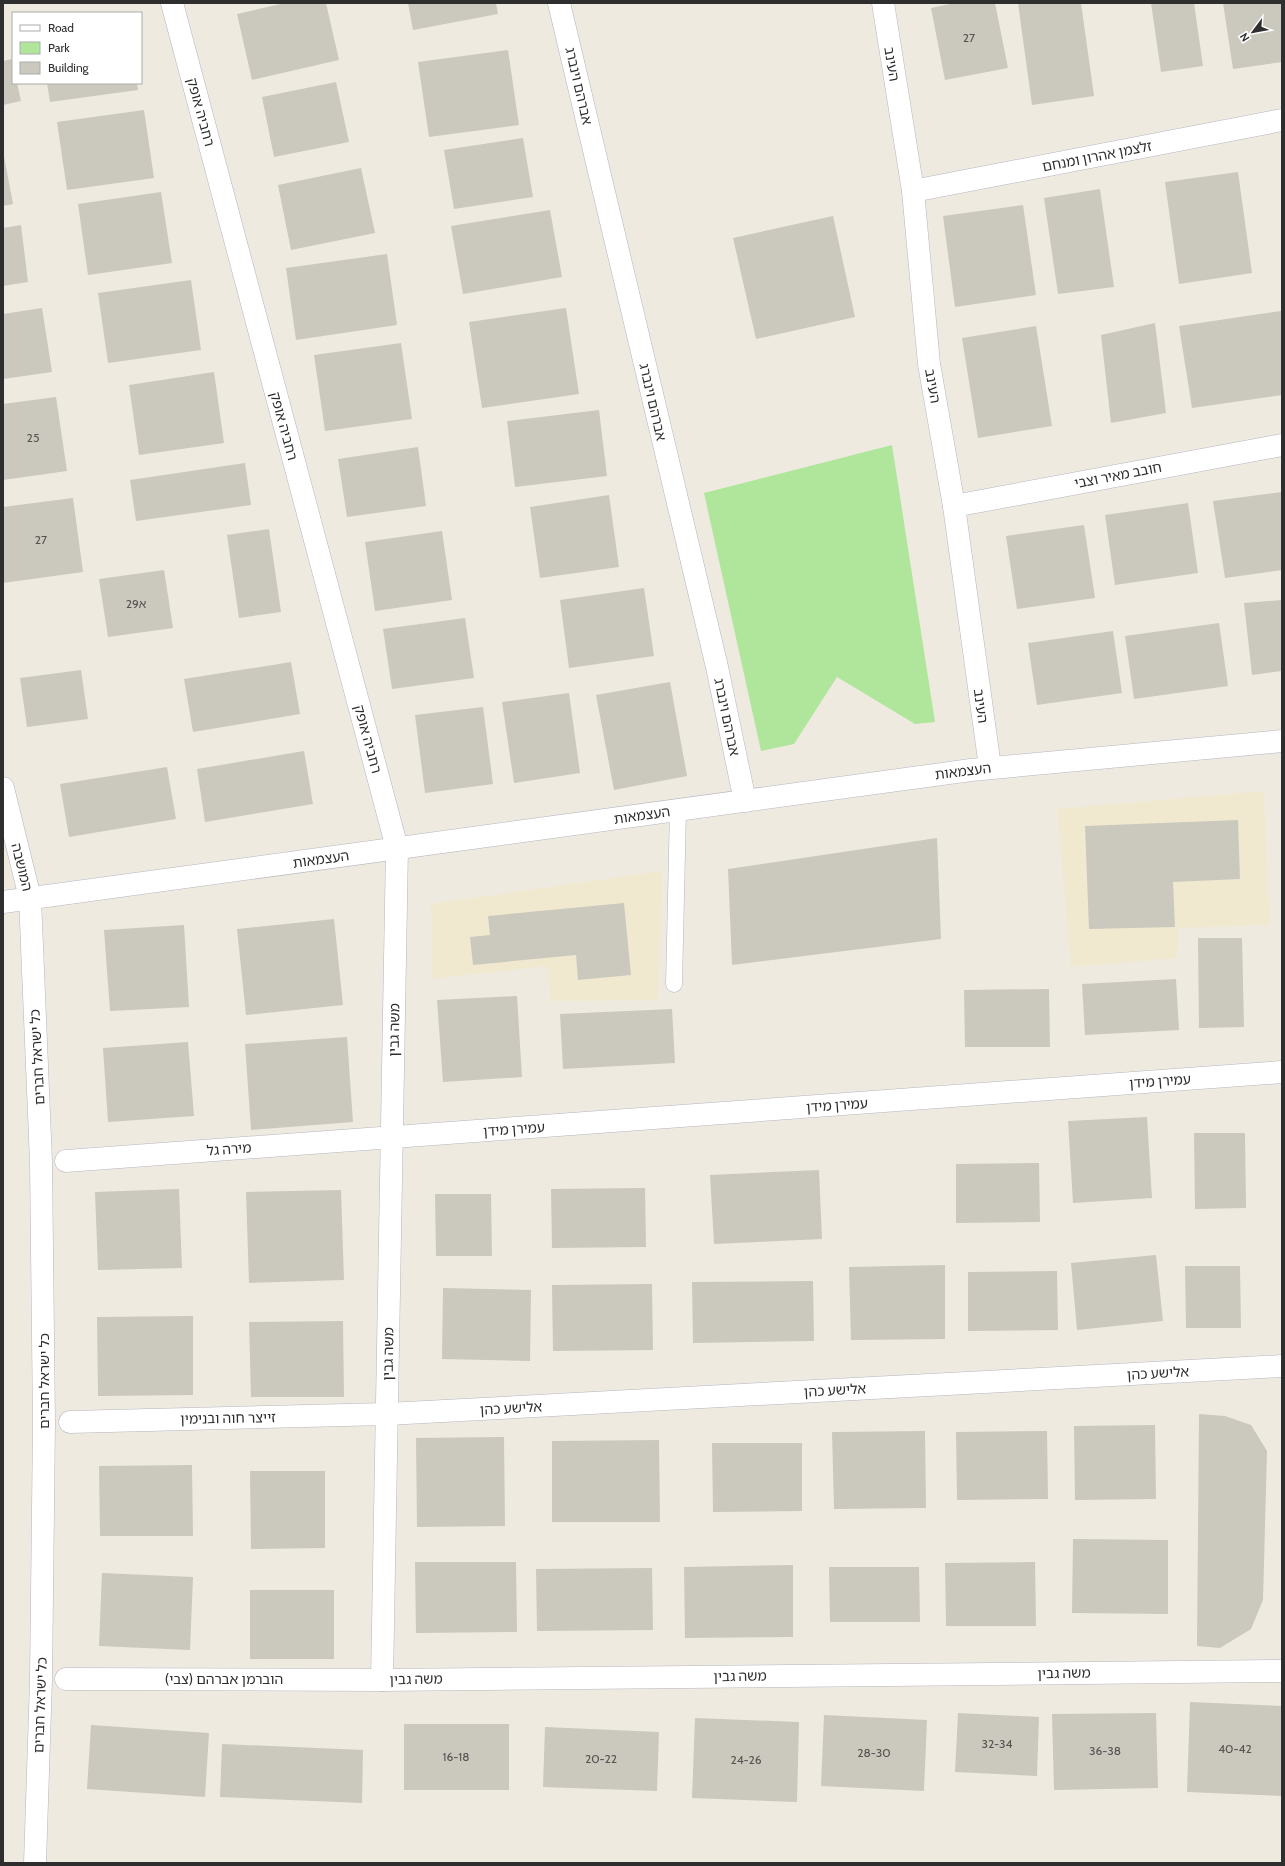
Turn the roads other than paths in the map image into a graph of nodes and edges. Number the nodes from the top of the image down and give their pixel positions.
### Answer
1 (172, 3) edge
2 (560, 3) edge
3 (883, 3) edge
4 (1282, 120) edge
5 (913, 191) junction
6 (1282, 445) edge
7 (954, 506) junction
8 (1282, 741) edge
9 (990, 768) junction
10 (3, 788) edge
11 (745, 801) junction
12 (678, 810) junction
13 (397, 848) junction
14 (30, 898) junction
15 (3, 902) edge
16 (674, 984) dead end
17 (1282, 1072) edge
18 (392, 1138) junction
19 (66, 1161) dead end
20 (1282, 1366) edge
21 (387, 1414) junction
22 (70, 1422) dead end
23 (1282, 1671) edge
24 (66, 1679) dead end
25 (382, 1680) junction
26 (35, 1863) edge

1 - 13 street, רחביה אופק
2 - 11 street, אברהם וינברג
3 - 5 street, העינב
4 - 5 street, זלצמן אהרון ומנחם
5 - 7 street, העינב
6 - 7 street, חובב מאיר וצבי
7 - 9 street, העינב
8 - 9 street, העצמאות
9 - 11 street, העצמאות
10 - 14 street, המושבה
11 - 12 street, העצמאות
12 - 13 street, העצמאות
12 - 16 lane
13 - 14 street, העצמאות
13 - 18 street, משה גבין
14 - 15 street, העצמאות
14 - 26 street, כל ישראל חברים
17 - 18 street, עמירן מידן
18 - 19 street, מירה גל
18 - 21 street, משה גבין
20 - 21 street, אלישע כהן
21 - 22 street, זייצר חוה ובנימין
21 - 25 street, משה גבין
23 - 25 street, משה גבין
24 - 25 street, הוברמן אברהם (צבי)

